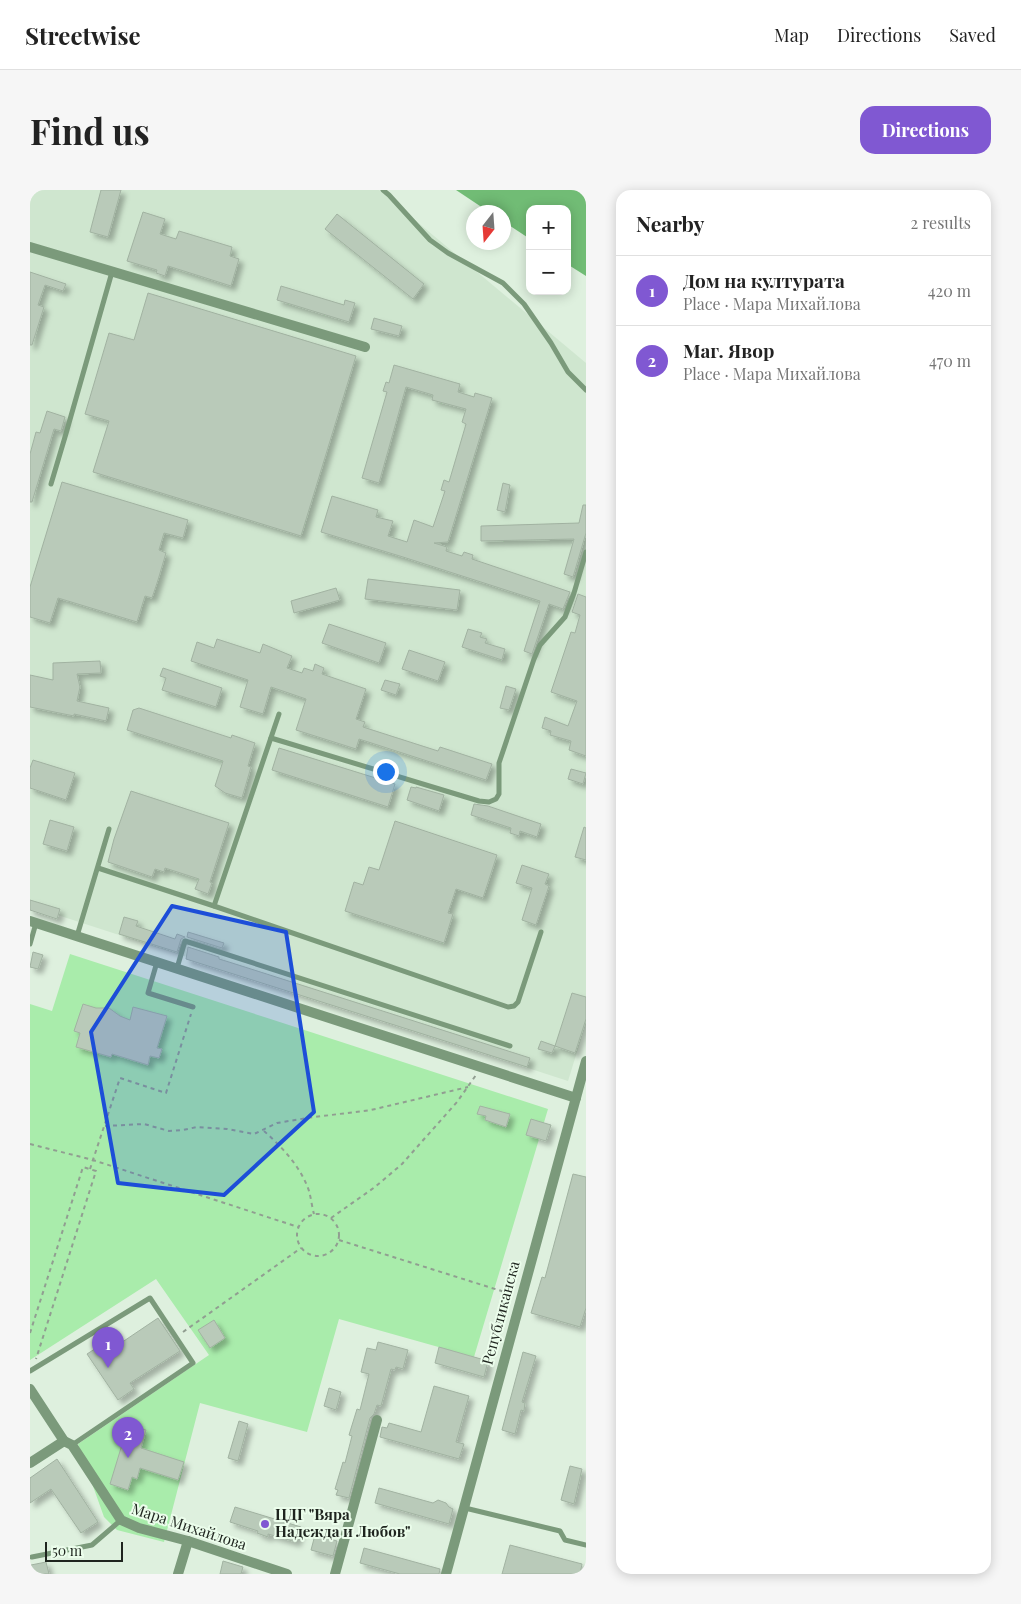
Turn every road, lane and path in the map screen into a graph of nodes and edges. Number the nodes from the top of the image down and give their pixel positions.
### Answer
1 (383, 190) edge
2 (30, 247) edge
3 (112, 272) junction
4 (366, 347) dead end
5 (586, 390) edge
6 (50, 484) dead end
7 (586, 552) edge
8 (279, 714) dead end
9 (271, 738) junction
10 (109, 829) dead end
11 (98, 868) junction
12 (214, 906) junction
13 (33, 922) edge
14 (541, 932) dead end
15 (77, 936) junction
16 (30, 944) edge
17 (157, 962) junction
18 (177, 968) junction
19 (194, 1008) joint
20 (510, 1046) dead end
21 (586, 1061) edge
22 (482, 1067) junction
23 (468, 1087) junction
24 (576, 1098) junction
25 (105, 1126) junction
26 (263, 1130) junction
27 (30, 1144) edge
28 (93, 1160) junction
29 (90, 1169) junction
30 (314, 1214) junction
31 (331, 1218) junction
32 (298, 1227) junction
33 (340, 1240) junction
34 (301, 1248) junction
35 (521, 1297) junction
36 (30, 1333) edge
37 (177, 1336) junction
38 (31, 1371) edge
39 (30, 1390) edge
40 (377, 1420) dead end
41 (68, 1443) junction
42 (30, 1464) edge
43 (465, 1508) junction
44 (121, 1520) junction
45 (188, 1542) junction
46 (586, 1544) edge
47 (32, 1557) dead end
48 (178, 1574) edge
49 (287, 1574) edge
50 (336, 1574) edge
51 (446, 1574) edge

1 - 5 lane
2 - 3 street
3 - 4 street
3 - 6 lane
7 - 9 lane
8 - 9 lane
9 - 12 lane
10 - 11 lane
11 - 12 lane
11 - 15 lane
12 - 14 lane
13 - 15 street
13 - 16 lane
15 - 17 street
17 - 18 street
17 - 19 lane
18 - 20 lane
18 - 22 street
19 - 25 path
21 - 24 street, Републиканска
22 - 23 path
22 - 24 street
23 - 26 path
23 - 31 path
24 - 35 street, Републиканска
25 - 26 path
25 - 28 path
26 - 30 path
27 - 28 path
28 - 29 path
28 - 32 path
29 - 36 path
29 - 38 path
30 - 31 path
30 - 32 path
31 - 33 path
32 - 34 path
33 - 34 path
33 - 35 path
34 - 37 path
35 - 43 street, Републиканска
37 - 38 lane
37 - 41 lane
39 - 41 street, Мара Михайлова
40 - 50 street
41 - 42 street
41 - 44 street, Мара Михайлова
43 - 46 lane
43 - 51 street, Републиканска
44 - 45 street, Мара Михайлова
44 - 47 lane
45 - 48 street
45 - 49 street, Мара Михайлова

